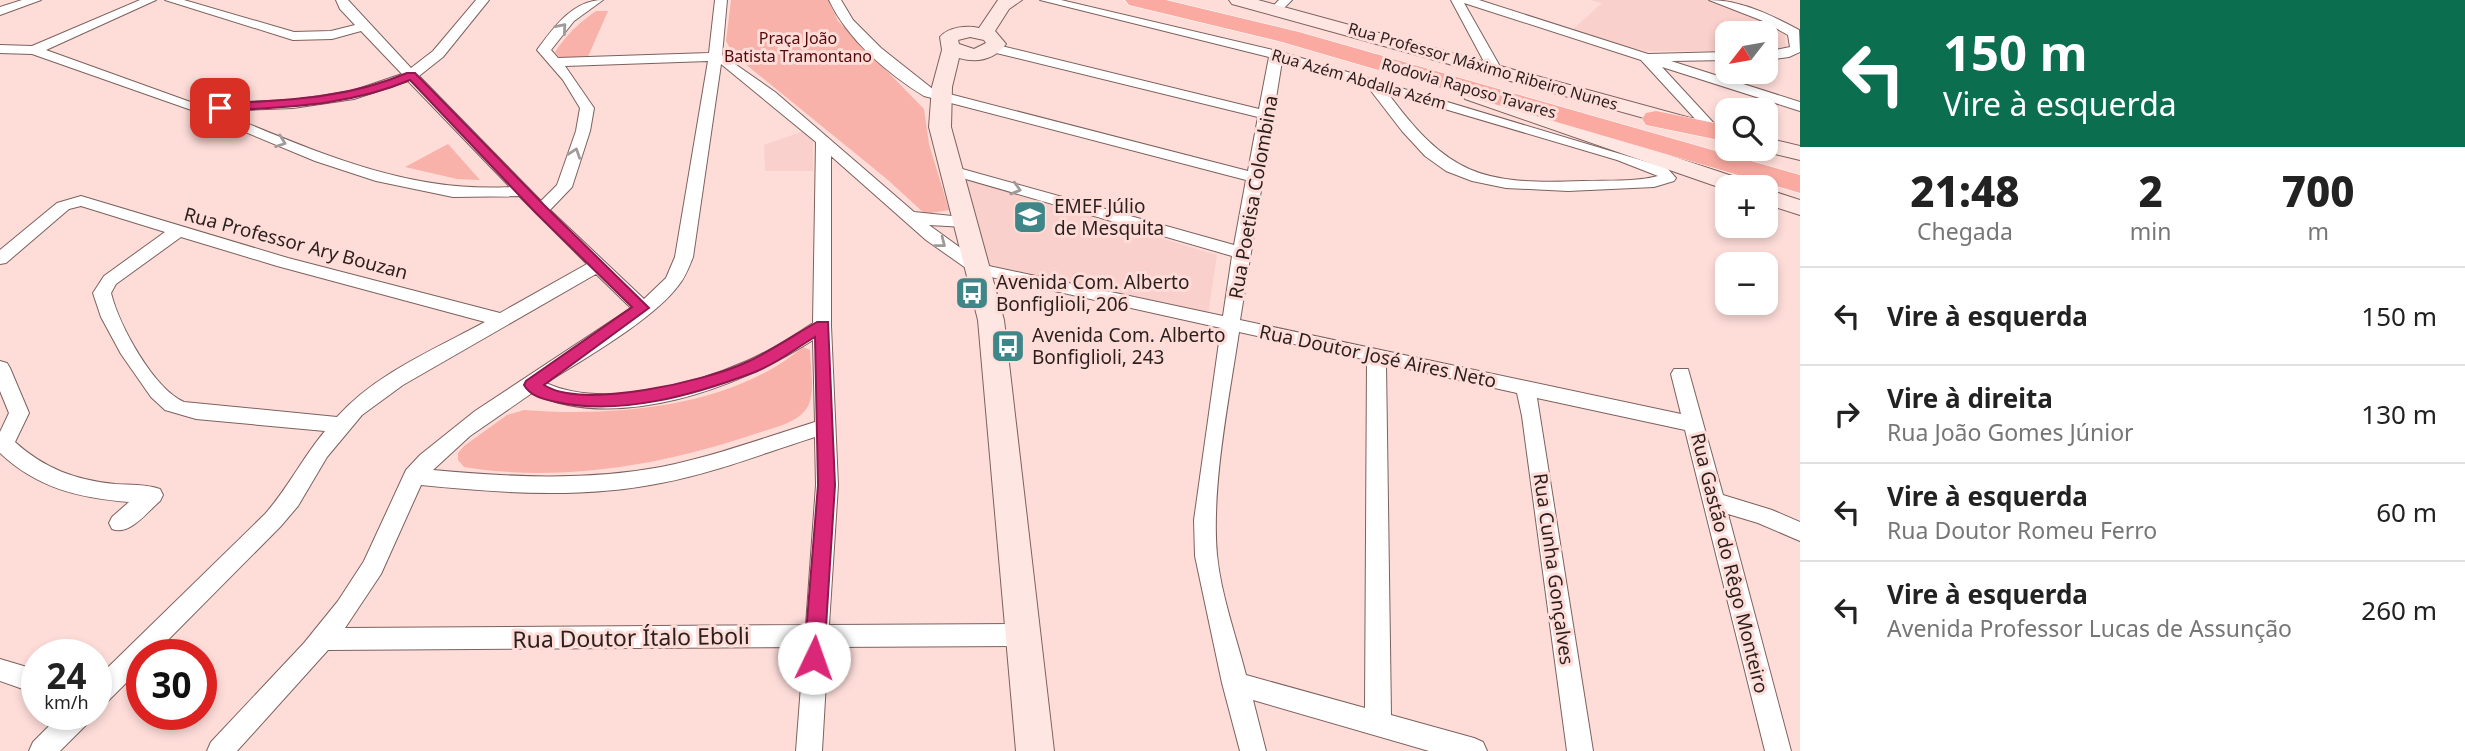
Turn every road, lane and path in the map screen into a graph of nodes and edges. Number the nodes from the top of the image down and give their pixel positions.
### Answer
1 (35, 0) edge
2 (150, 0) edge
3 (171, 0) edge
4 (342, 0) edge
5 (483, 0) edge
6 (597, 0) edge
7 (721, 0) edge
8 (835, 0) edge
9 (986, 0) edge
10 (1013, 0) edge
11 (1046, 0) edge
12 (1137, 0) edge
13 (1179, 0) edge
14 (1238, 0) edge
15 (1457, 0) edge
16 (1466, 0) edge
17 (1715, 0) edge
18 (1281, 5) edge
19 (0, 11) edge
20 (1772, 21) edge
21 (1778, 24) edge
22 (364, 26) junction
23 (982, 42) junction
24 (0, 49) edge
25 (34, 50) junction
26 (1778, 54) edge
27 (1276, 55) junction
28 (1715, 56) edge
29 (715, 57) junction
30 (1646, 58) junction
31 (554, 62) junction
32 (1368, 70) junction
33 (411, 75) junction
34 (1488, 75) junction
35 (748, 77) junction
36 (711, 81) junction
37 (944, 88) junction
38 (1800, 107) edge
39 (195, 108) junction
40 (1267, 115) junction
41 (1715, 127) edge
42 (1715, 132) edge
43 (822, 142) junction
44 (1778, 148) edge
45 (1800, 153) edge
46 (950, 170) junction
47 (1800, 170) edge
48 (1256, 178) junction
49 (1715, 179) edge
50 (1800, 184) edge
51 (523, 191) junction
52 (1778, 200) edge
53 (1800, 208) edge
54 (541, 210) junction
55 (906, 214) junction
56 (965, 222) junction
57 (176, 232) junction
58 (1241, 253) junction
59 (0, 259) edge
60 (597, 266) junction
61 (979, 269) junction
62 (642, 308) junction
63 (502, 320) junction
64 (1231, 324) junction
65 (822, 326) junction
66 (1376, 356) junction
67 (0, 368) edge
68 (1681, 374) dead end
69 (532, 385) junction
70 (1525, 388) junction
71 (340, 425) junction
72 (1695, 425) junction
73 (825, 426) junction
74 (1, 443) edge
75 (413, 476) junction
76 (1713, 501) junction
77 (120, 523) dead end
78 (1800, 532) edge
79 (816, 635) junction
80 (1023, 635) junction
81 (324, 639) junction
82 (0, 670) edge
83 (21, 677) edge
84 (112, 680) edge
85 (1234, 682) junction
86 (1378, 722) junction
87 (63, 730) edge
88 (42, 751) edge
89 (220, 751) edge
90 (809, 751) edge
91 (1035, 751) edge
92 (1253, 751) edge
93 (1474, 751) edge
94 (1580, 751) edge
95 (1777, 751) edge

1 - 19 street
2 - 25 street
3 - 22 street
4 - 22 street
5 - 33 street
31 -> 6 street
7 - 29 street
8 - 37 street
9 - 23 main road
10 - 23 main road
11 - 27 street, Rua Azém Abdalla Azém
12 - 32 highway, Rodovia Raposo Tavares
13 - 34 highway, Rodovia Raposo Tavares
14 - 18 main road, Rua Professor Máximo Ribeiro Nunes
15 - 34 street
16 - 30 street
17 - 20 street
18 - 34 main road, Rua Professor Máximo Ribeiro Nunes
21 - 26 street
22 - 33 street
23 - 37 main road
23 - 37 main road
23 - 40 street
24 - 25 street
25 - 39 street
27 - 32 street, Rua Azém Abdalla Azém
27 - 40 street, Rua Poetisa Colombina
28 - 30 street
29 - 31 street
29 - 35 street
29 - 36 street
30 - 38 street
30 - 41 street
54 -> 31 street
32 - 32 street, Rua Azém Abdalla Azém
32 - 49 main road, Rua Azém Abdalla Azém
32 - 50 highway, Rodovia Raposo Tavares
33 - 39 street
33 - 51 street
34 - 42 highway
34 - 47 highway, Rodovia Raposo Tavares
35 - 36 street
35 - 43 street
36 - 62 street
37 - 46 main road
37 - 48 street
39 -> 51 street
40 - 48 street, Rua Poetisa Colombina
43 - 55 street
43 - 65 street
44 - 45 main road
46 - 56 main road
46 -> 58 street
48 - 58 street, Rua Poetisa Colombina
51 - 54 street
52 - 53 main road
54 - 60 street
55 - 56 street
55 -> 61 street
56 - 61 main road
57 - 59 street, Rua Professor Ary Bouzan
57 - 63 street, Rua Professor Ary Bouzan
57 - 71 street
58 - 64 street, Rua Poetisa Colombina
60 - 62 street
60 - 63 street
61 - 64 street, Rua Doutor José Aires Neto
61 - 80 main road
62 - 69 street
63 - 71 street
64 - 66 street, Rua Doutor José Aires Neto
64 - 85 street, Rua Poetisa Colombina
65 - 69 street
65 - 73 street
66 - 70 street, Rua Doutor José Aires Neto
66 - 86 street
67 - 74 street
68 - 72 street, Rua Gastão do Rêgo Monteiro
69 - 75 street
70 - 72 street, Rua Doutor José Aires Neto
70 - 94 street, Rua Cunha Gonçalves
71 - 84 street
72 - 76 street, Rua Gastão do Rêgo Monteiro
73 - 75 street
73 - 79 street
74 - 77 street
75 - 81 street
76 - 78 street
76 - 95 street, Rua Gastão do Rêgo Monteiro
79 - 80 street, Rua Doutor Ítalo Eboli
79 - 81 street, Rua Doutor Ítalo Eboli
79 - 90 street
80 - 91 main road
81 - 89 street
82 - 83 street
85 - 86 street
85 - 92 street, Rua Poetisa Colombina
86 - 93 street
87 - 88 street

